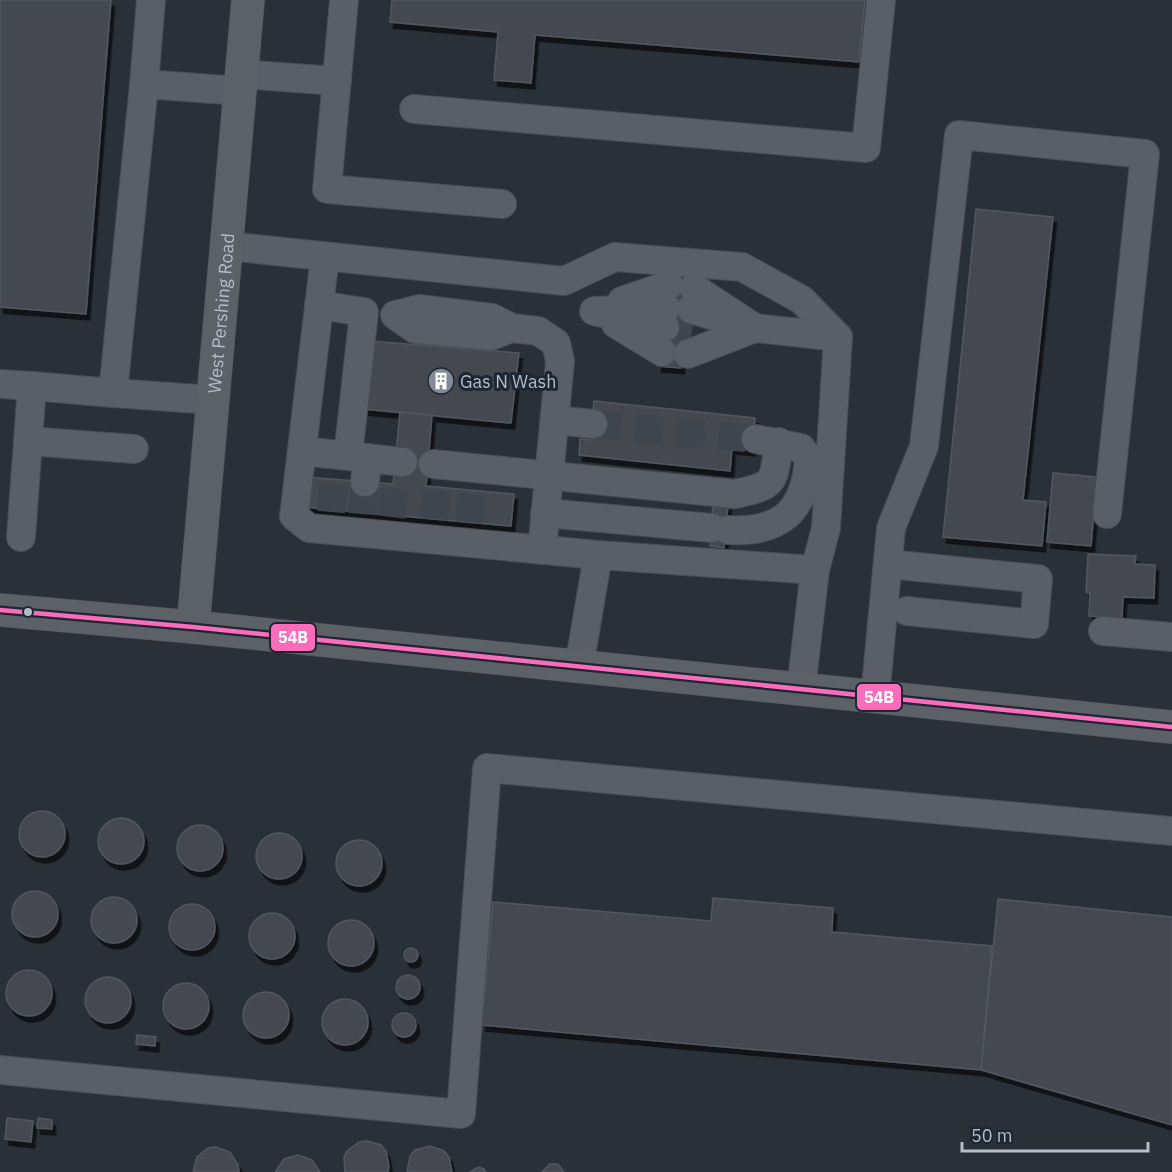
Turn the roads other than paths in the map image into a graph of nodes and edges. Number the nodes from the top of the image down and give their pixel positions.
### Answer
1 (151, 0) edge
2 (248, 0) edge
3 (344, 0) edge
4 (881, 0) edge
5 (337, 81) junction
6 (241, 83) junction
7 (144, 84) junction
8 (414, 109) dead end
9 (501, 204) dead end
10 (226, 246) junction
11 (325, 256) junction
12 (564, 281) junction
13 (319, 305) junction
14 (594, 310) junction
15 (364, 312) junction
16 (678, 319) junction
17 (755, 328) junction
18 (838, 337) junction
19 (0, 384) edge
20 (32, 386) junction
21 (113, 393) junction
22 (213, 400) junction
23 (555, 420) junction
24 (593, 424) tunnel mouth
25 (28, 441) junction
26 (134, 449) dead end
27 (302, 451) junction
28 (350, 466) junction
29 (398, 469) dead end
30 (436, 472) dead end
31 (550, 477) junction
32 (601, 482) junction
33 (545, 513) junction
34 (1107, 514) dead end
35 (597, 518) junction
36 (21, 537) dead end
37 (542, 550) junction
38 (598, 555) junction
39 (888, 564) junction
40 (815, 570) junction
41 (0, 610) edge
42 (907, 611) dead end
43 (193, 627) junction
44 (1103, 631) dead end
45 (1172, 637) edge
46 (579, 667) junction
47 (801, 689) junction
48 (875, 697) junction
49 (1172, 727) edge
50 (1172, 831) edge
51 (0, 1070) edge

1 - 7 lane
2 - 6 main road, West Pershing Road
3 - 5 lane
4 - 8 lane
5 - 6 lane
5 - 9 lane
6 - 7 lane
6 - 10 main road, West Pershing Road
7 - 21 lane
10 - 11 lane
10 - 22 main road, West Pershing Road
11 - 12 lane
11 - 13 lane
12 - 14 lane
12 - 18 lane
13 - 15 lane
13 - 27 lane
14 - 16 lane
14 - 16 lane
15 - 23 lane
15 - 28 lane
16 - 17 lane
16 - 17 lane
17 - 18 lane
18 - 40 lane
19 - 20 lane
20 - 21 lane
20 - 25 lane
21 - 22 lane
22 - 43 main road, West Pershing Road
23 - 24 lane
23 - 31 lane
25 - 26 lane
25 - 36 lane
27 - 28 lane
27 - 37 lane
28 - 29 lane
30 - 31 lane
31 - 32 lane
31 - 33 lane
32 - 35 lane
32 - 35 lane
33 - 35 lane
33 - 37 lane
34 - 39 lane
37 - 38 lane
38 - 40 lane
38 - 46 lane
39 - 42 lane
39 - 48 lane
40 - 47 lane
41 - 43 main road
43 - 46 main road
44 - 45 lane
46 - 47 main road
47 - 48 main road
48 - 49 main road
50 - 51 lane

